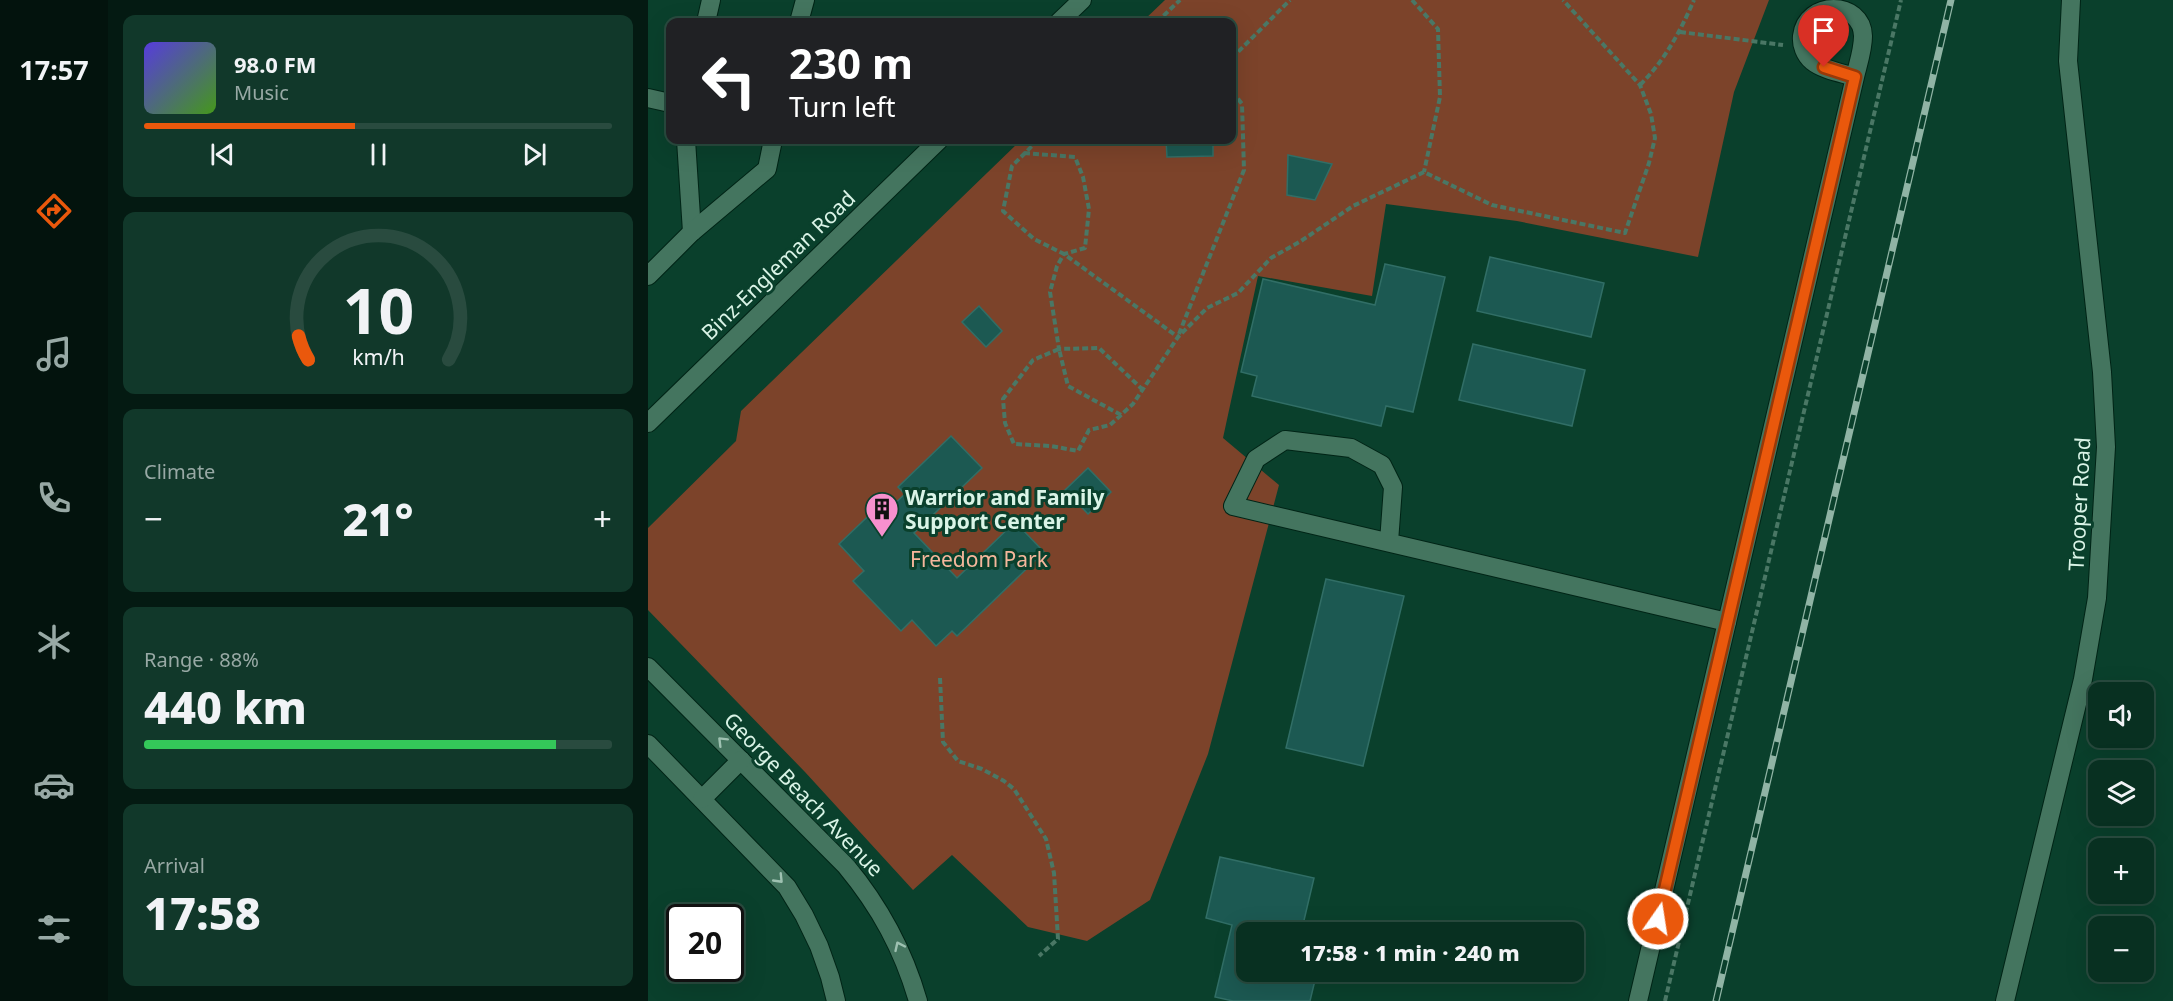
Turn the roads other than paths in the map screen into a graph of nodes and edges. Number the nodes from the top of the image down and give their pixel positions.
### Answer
1 (711, 0) edge
2 (805, 0) edge
3 (1082, 0) edge
4 (2071, 0) edge
5 (707, 18) edge
6 (801, 18) edge
7 (1063, 18) edge
8 (1855, 77) junction
9 (648, 98) edge
10 (666, 102) edge
11 (686, 144) edge
12 (772, 144) edge
13 (935, 144) edge
14 (692, 232) junction
15 (648, 276) edge
16 (648, 423) edge
17 (1389, 543) junction
18 (1727, 622) junction
19 (648, 667) edge
20 (648, 744) edge
21 (741, 760) junction
22 (702, 799) junction
23 (836, 1001) edge
24 (918, 1001) edge
25 (1638, 1001) edge
26 (2005, 1001) edge

1 - 5 street
2 - 6 street
3 - 7 street
4 - 26 street, Trooper Road
8 - 8 street
8 - 18 street
9 - 10 street
11 - 14 street
12 - 14 street
13 - 16 street, Binz-Engleman Road
14 - 15 street
17 - 17 street
17 - 18 street
18 - 25 street
21 -> 19 street, George Beach Avenue
20 - 22 street
21 - 22 street
24 -> 21 street, George Beach Avenue
22 -> 23 street

